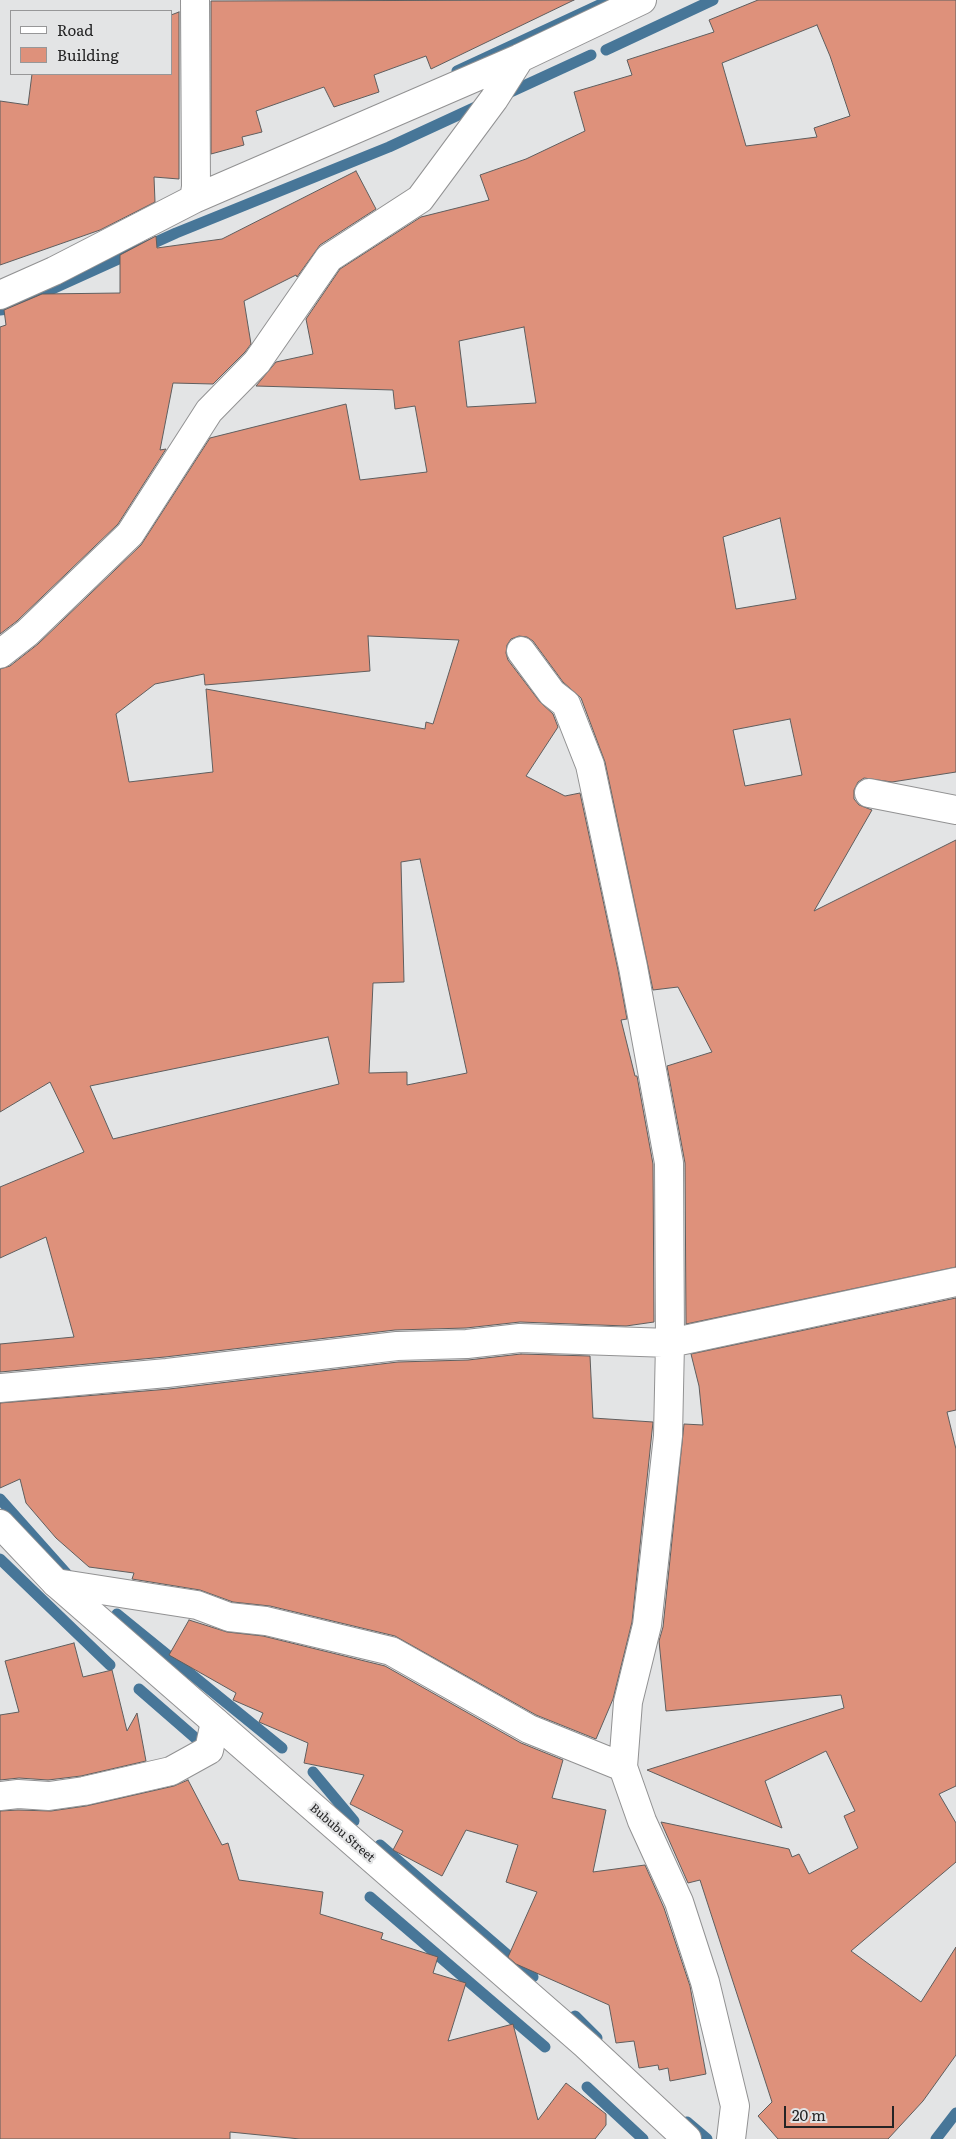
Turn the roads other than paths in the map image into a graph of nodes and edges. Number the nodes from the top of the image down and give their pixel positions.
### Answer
1 (195, 0) edge
2 (642, 0) edge
3 (520, 58) junction
4 (194, 199) junction
5 (0, 295) edge
6 (521, 651) dead end
7 (0, 654) edge
8 (869, 793) dead end
9 (956, 810) edge
10 (956, 1282) edge
11 (670, 1343) junction
12 (0, 1388) edge
13 (0, 1524) edge
14 (56, 1583) junction
15 (215, 1722) junction
16 (623, 1767) junction
17 (0, 1796) edge
18 (687, 2139) edge
19 (731, 2139) edge

1 - 4 street
2 - 3 street
3 - 4 street
3 - 7 street
4 - 5 street
6 - 11 street
8 - 9 street
10 - 11 street
11 - 12 street
11 - 16 street
13 - 14 street, Bububu Street
14 - 15 street, Bububu Street
14 - 16 street
15 - 17 street
15 - 18 street, Bububu Street
16 - 19 street

